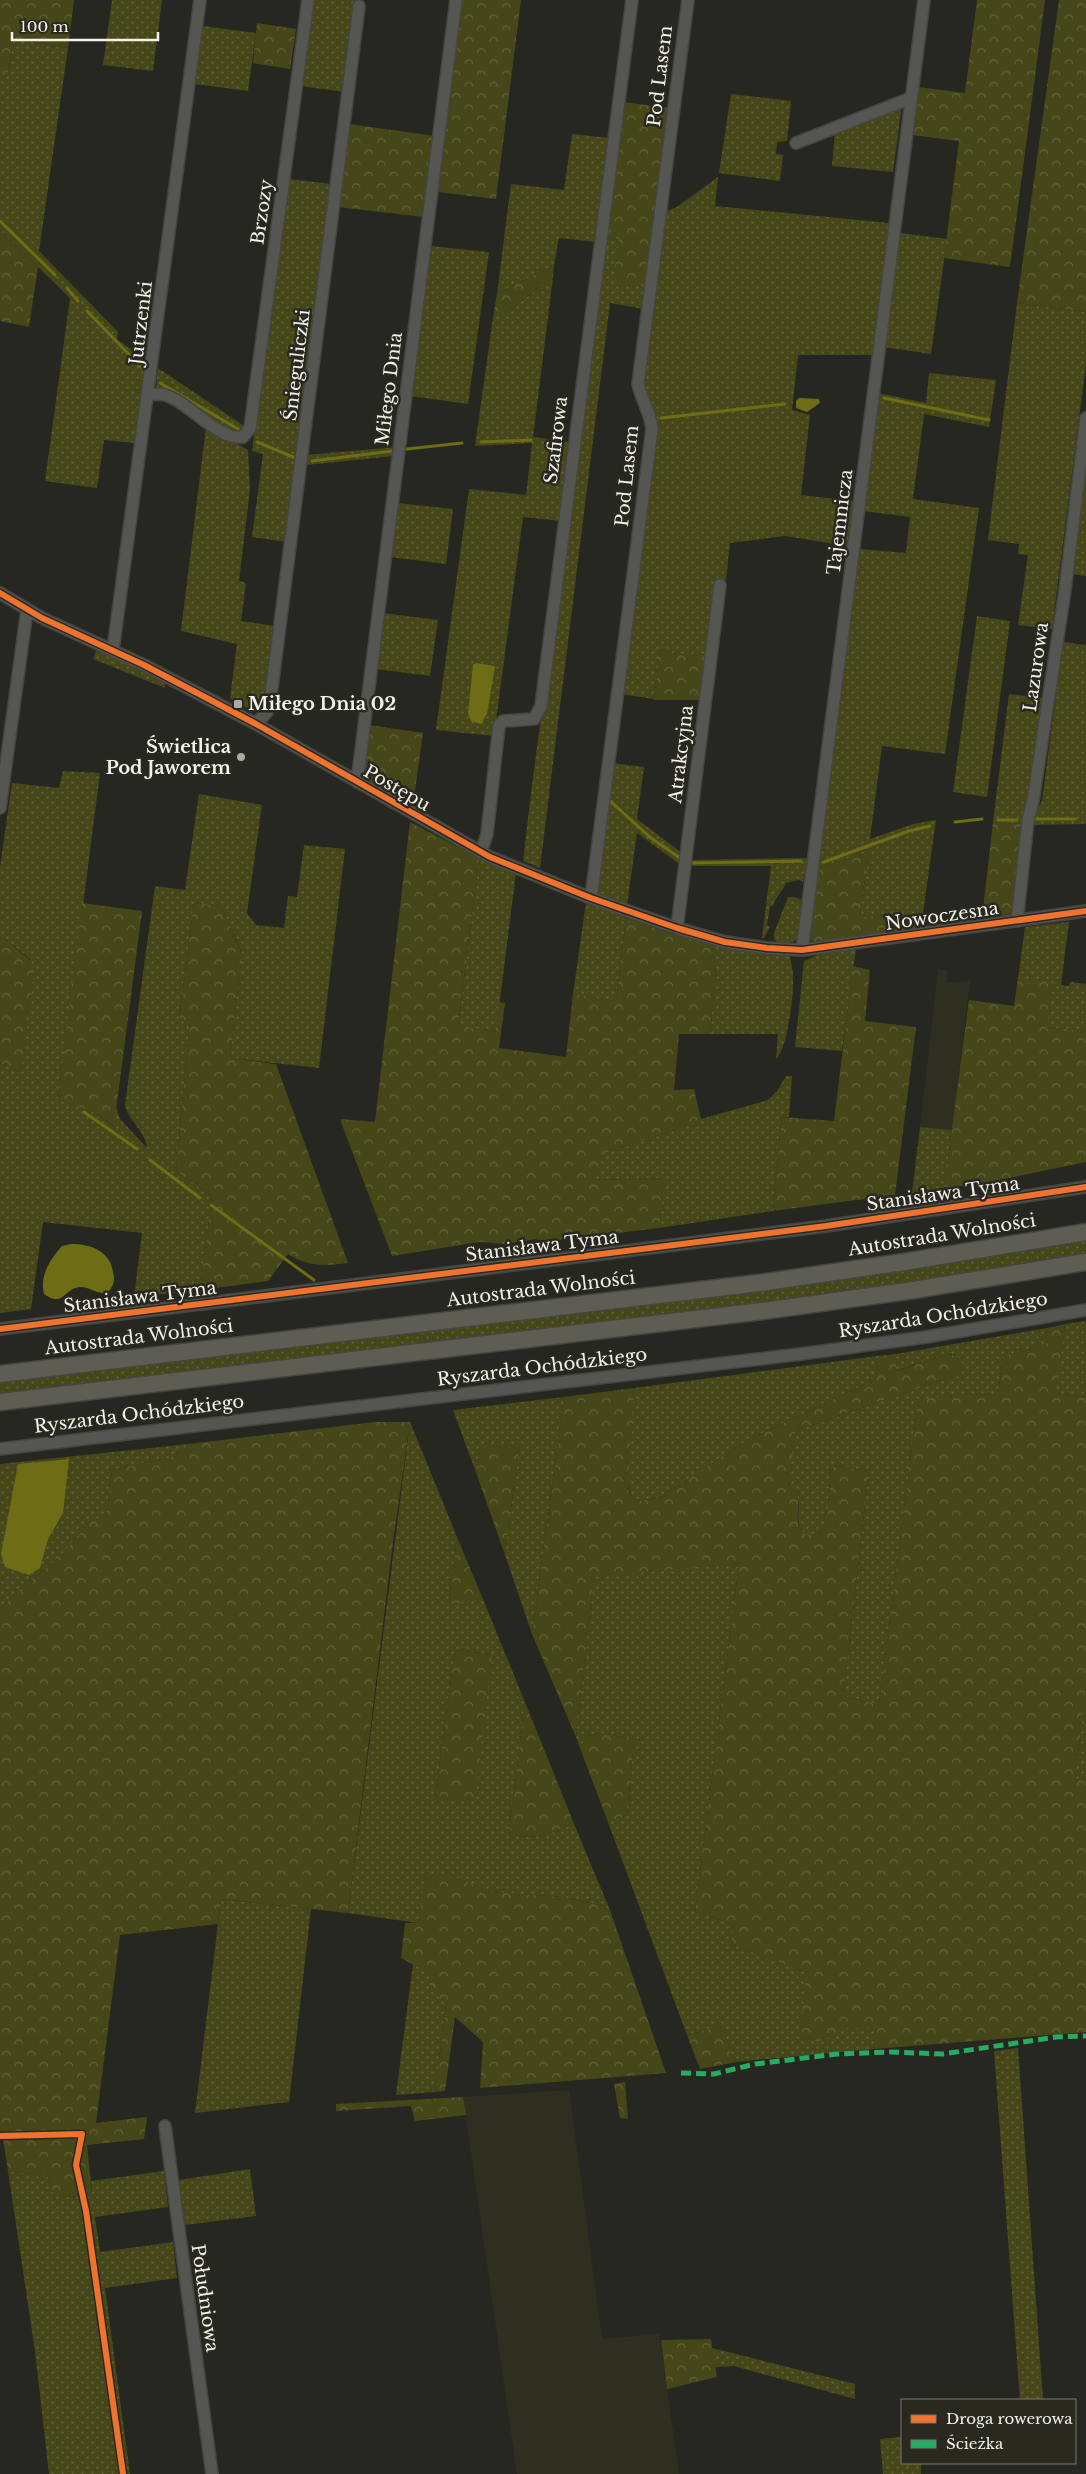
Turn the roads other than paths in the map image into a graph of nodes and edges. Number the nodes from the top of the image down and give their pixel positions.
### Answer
1 (200, 0) edge
2 (308, 0) edge
3 (456, 0) edge
4 (632, 0) edge
5 (688, 0) edge
6 (924, 0) edge
7 (359, 6) dead end
8 (912, 98) junction
9 (796, 143) dead end
10 (149, 394) junction
11 (1086, 418) edge
12 (720, 585) dead end
13 (0, 593) edge
14 (27, 610) junction
15 (113, 650) junction
16 (256, 724) junction
17 (357, 782) junction
18 (0, 808) edge
19 (481, 852) junction
20 (591, 898) junction
21 (1086, 911) edge
22 (1017, 921) junction
23 (677, 928) junction
24 (802, 950) junction
25 (1086, 1187) edge
26 (1086, 1232) edge
27 (1086, 1262) edge
28 (1086, 1310) edge
29 (0, 1329) edge
30 (0, 1374) edge
31 (0, 1402) edge
32 (0, 1449) edge
33 (165, 2126) dead end
34 (212, 2474) edge

1 - 10 street, Jutrzenki
2 - 10 street, Brzozy
3 - 17 street, Miłego Dnia
4 - 19 street, Szafirowa
5 - 20 street, Pod Lasem
6 - 8 street, Tajemnicza
7 - 16 street, Śnieguliczki
8 - 9 street
8 - 24 street, Tajemnicza
10 - 15 street, Jutrzenki
11 - 22 street, Lazurowa
12 - 23 street, Atrakcyjna
13 - 14 street, Postępu
14 - 15 street, Postępu
14 - 18 street
15 - 16 street, Postępu
16 - 17 street, Postępu
17 - 19 street, Postępu
19 - 20 street, Postępu
20 - 23 street, Postępu
21 - 22 street, Nowoczesna
22 - 24 street, Nowoczesna
23 - 24 street, Postępu
25 - 29 street, Stanisława Tyma
26 - 30 highway, Autostrada Wolności
27 - 31 highway
28 - 32 street, Ryszarda Ochódzkiego
33 - 34 street, Południowa

